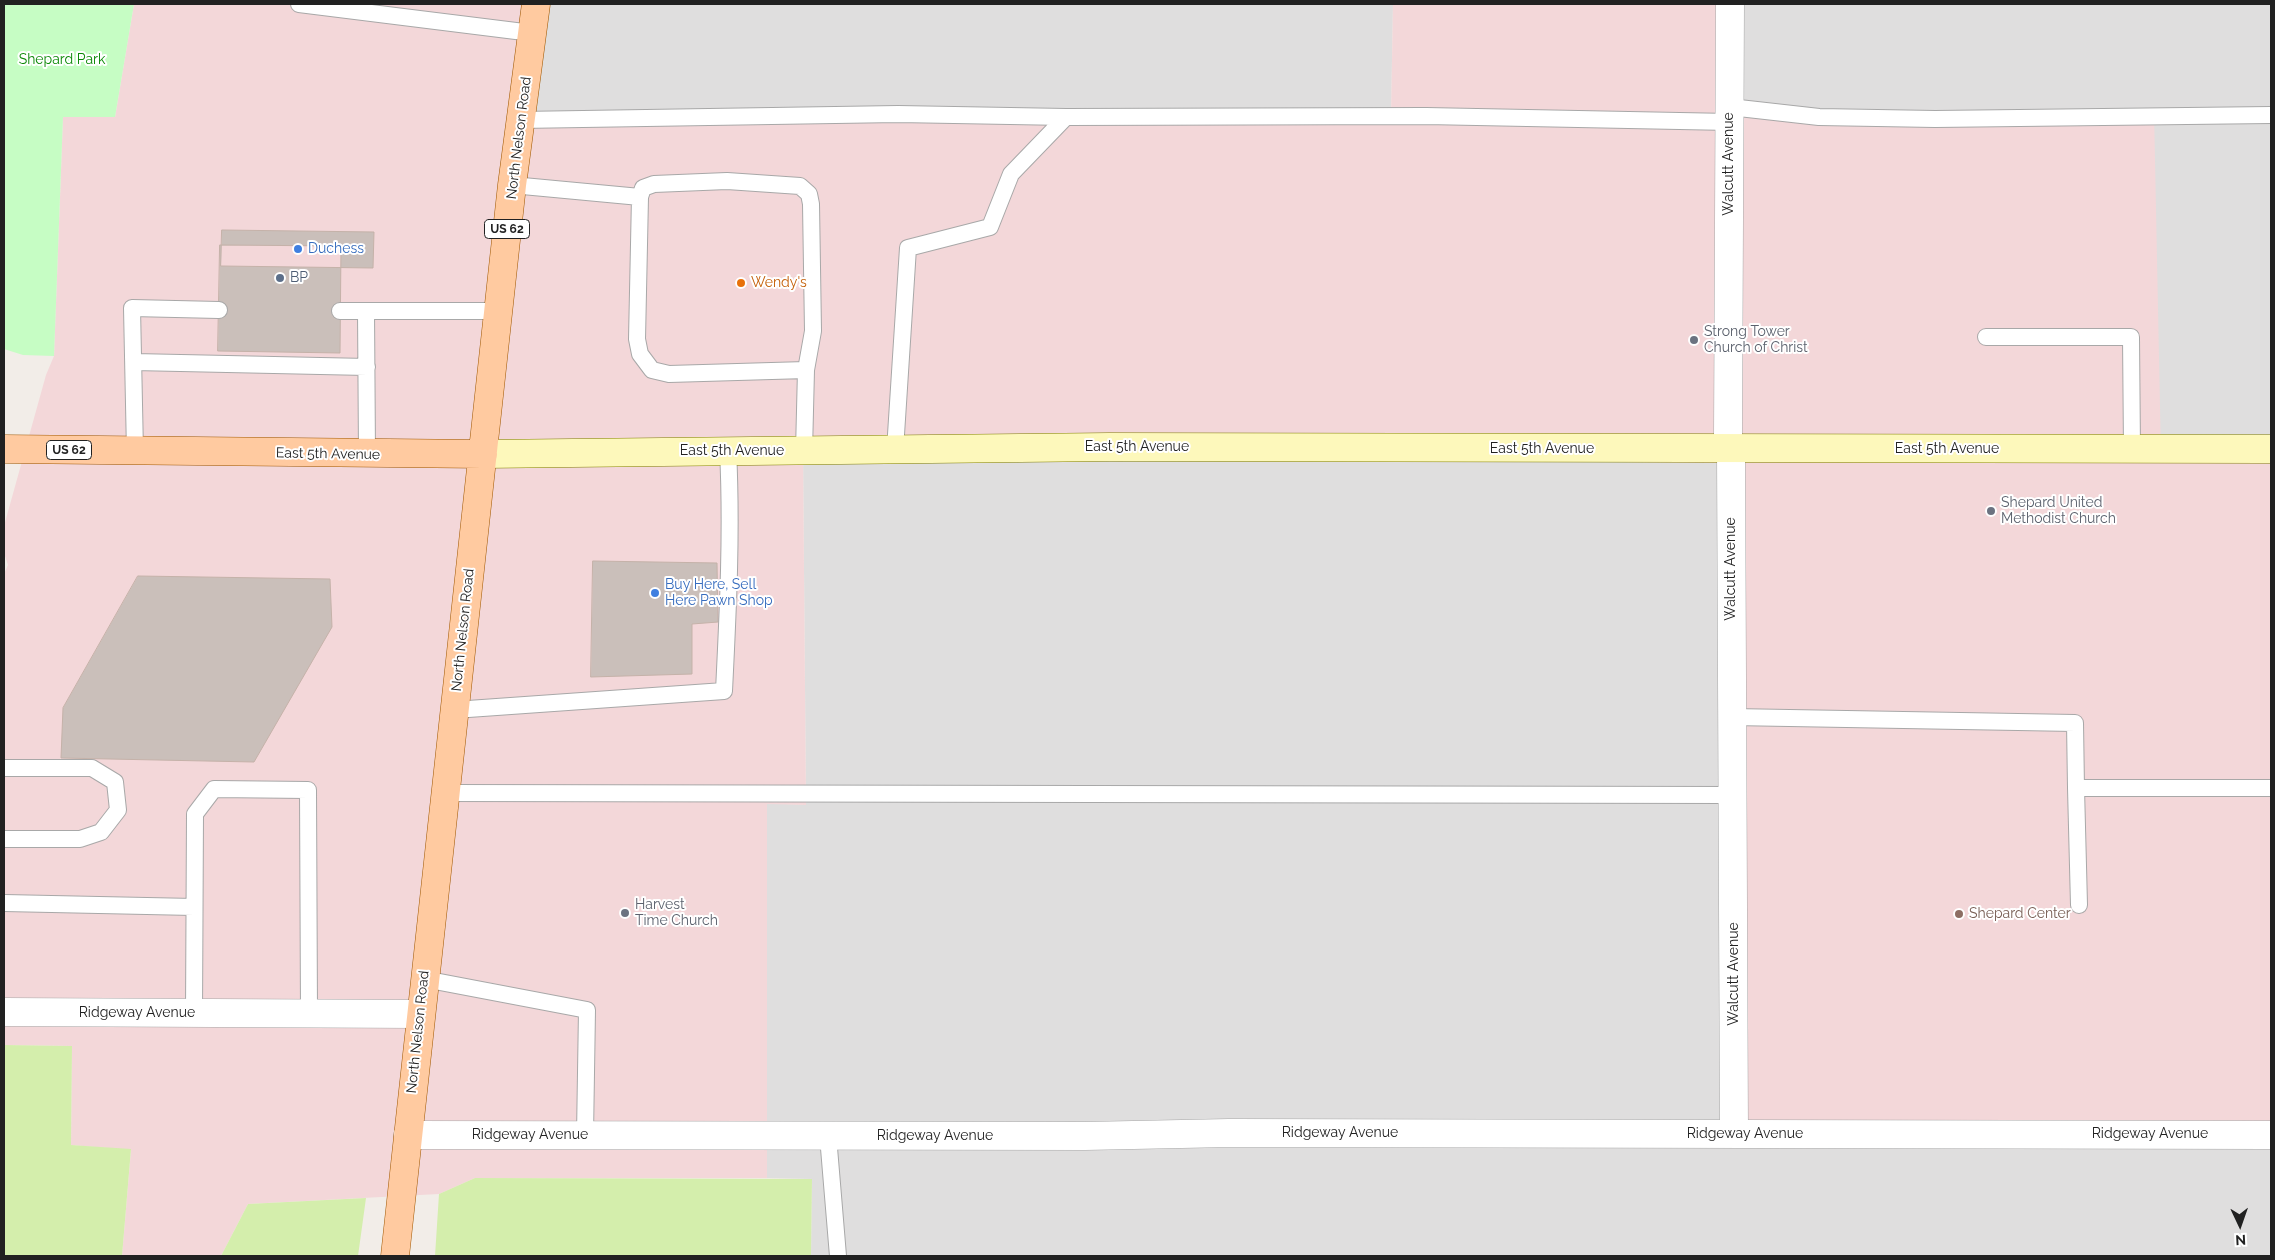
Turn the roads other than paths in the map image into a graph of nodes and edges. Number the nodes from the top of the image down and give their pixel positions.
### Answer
1 (299, 4) edge
2 (536, 4) edge
3 (1730, 4) edge
4 (532, 34) junction
5 (1730, 115) junction
6 (2271, 115) edge
7 (1066, 117) junction
8 (520, 120) junction
9 (512, 185) junction
10 (640, 197) junction
11 (219, 310) dead end
12 (340, 311) dead end
13 (366, 311) junction
14 (498, 311) junction
15 (1986, 337) dead end
16 (134, 362) junction
17 (807, 362) junction
18 (367, 367) junction
19 (4, 449) edge
20 (2132, 449) junction
21 (2271, 449) edge
22 (728, 450) junction
23 (895, 450) junction
24 (1731, 450) junction
25 (804, 451) junction
26 (135, 452) junction
27 (367, 454) junction
28 (482, 454) junction
29 (454, 710) junction
30 (1732, 717) junction
31 (4, 768) edge
32 (2076, 788) junction
33 (2271, 788) edge
34 (444, 793) junction
35 (1733, 795) junction
36 (4, 839) edge
37 (4, 904) edge
38 (2079, 905) dead end
39 (194, 907) junction
40 (424, 979) junction
41 (4, 1012) edge
42 (194, 1013) junction
43 (309, 1014) junction
44 (420, 1014) junction
45 (1734, 1134) junction
46 (408, 1135) junction
47 (585, 1135) junction
48 (2271, 1135) edge
49 (828, 1136) junction
50 (395, 1256) edge
51 (838, 1256) edge

1 - 4 lane
2 - 4 main road, North Nelson Road / US 62
3 - 5 street, Walcutt Avenue
4 - 8 main road, North Nelson Road / US 62
5 - 6 lane
5 - 7 lane
5 - 24 street, Walcutt Avenue
7 - 8 lane
7 - 23 lane
8 - 9 main road, North Nelson Road / US 62
9 - 10 lane
9 - 14 main road, North Nelson Road / US 62
10 - 17 lane
10 - 17 lane
11 - 16 lane
12 - 13 lane
13 - 14 lane
13 - 18 lane
14 - 28 main road, North Nelson Road / US 62
15 - 20 lane
16 - 18 lane
16 - 26 lane
17 - 25 lane
18 - 27 lane
19 - 26 main road, East 5th Avenue / US 62
20 - 21 main road, East 5th Avenue
20 - 24 main road, East 5th Avenue
22 - 25 main road, East 5th Avenue
22 - 28 main road, East 5th Avenue
22 - 29 lane
23 - 24 main road, East 5th Avenue
23 - 25 main road, East 5th Avenue
24 - 30 street, Walcutt Avenue
26 - 27 main road, East 5th Avenue / US 62
27 - 28 main road, East 5th Avenue / US 62
28 - 29 main road, North Nelson Road
29 - 34 main road, North Nelson Road
30 - 32 lane
30 - 35 street, Walcutt Avenue
31 - 36 lane
32 - 33 lane
32 - 38 lane
34 - 35 lane
34 - 40 main road, North Nelson Road
35 - 45 street, Walcutt Avenue
37 - 39 lane
39 - 42 lane
39 - 43 lane
40 - 44 main road, North Nelson Road
40 - 47 lane
41 - 42 street, Ridgeway Avenue
42 - 43 street, Ridgeway Avenue
43 - 44 street, Ridgeway Avenue
44 - 46 main road, North Nelson Road
45 - 48 street, Ridgeway Avenue
45 - 49 street, Ridgeway Avenue
46 - 47 street, Ridgeway Avenue
46 - 50 main road, North Nelson Road
47 - 49 street, Ridgeway Avenue
49 - 51 lane

